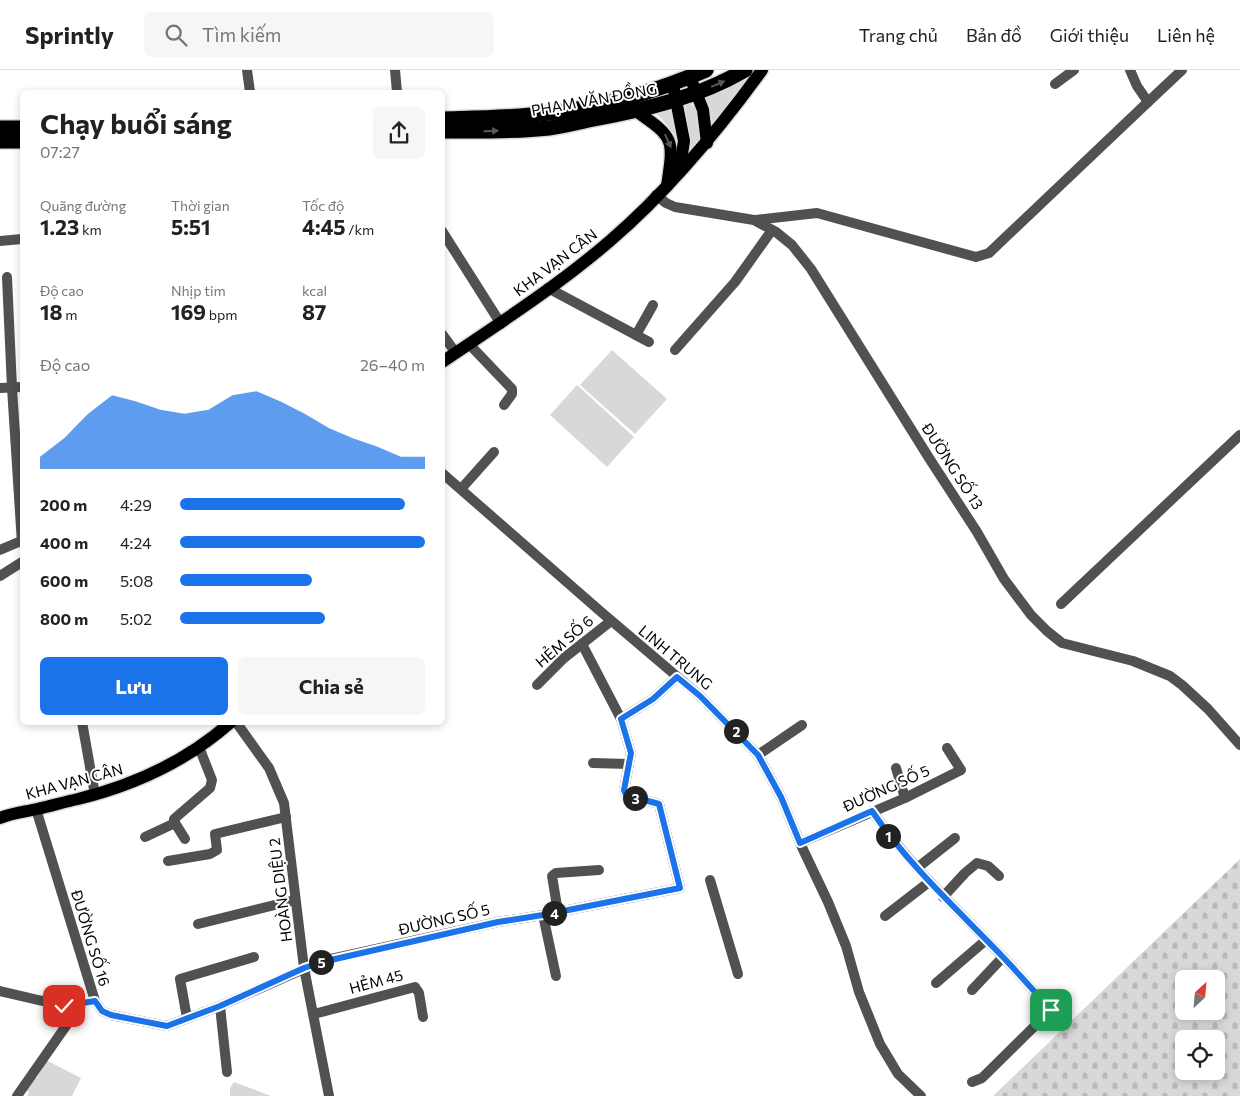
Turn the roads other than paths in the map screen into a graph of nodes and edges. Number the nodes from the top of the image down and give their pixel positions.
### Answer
1 (247, 70) edge
2 (395, 70) edge
3 (706, 70) edge
4 (745, 70) edge
5 (762, 70) edge
6 (1074, 70) edge
7 (1130, 70) edge
8 (1182, 70) edge
9 (690, 77) junction
10 (673, 83) junction
11 (1055, 84) dead end
12 (250, 90) edge
13 (397, 90) edge
14 (697, 92) junction
15 (675, 101) junction
16 (1148, 102) junction
17 (636, 111) junction
18 (445, 118) edge
19 (0, 128) edge
20 (20, 128) edge
21 (445, 131) edge
22 (0, 141) edge
23 (20, 141) edge
24 (707, 143) junction
25 (678, 175) junction
26 (667, 186) junction
27 (656, 196) junction
28 (754, 220) junction
29 (772, 230) junction
30 (445, 236) edge
31 (20, 240) edge
32 (0, 241) edge
33 (7, 277) dead end
34 (548, 288) junction
35 (653, 305) dead end
36 (500, 324) junction
37 (636, 335) junction
38 (445, 338) edge
39 (649, 342) dead end
40 (469, 344) junction
41 (675, 350) dead end
42 (456, 353) junction
43 (445, 360) edge
44 (17, 387) edge
45 (0, 388) edge
46 (504, 405) dead end
47 (1240, 435) edge
48 (494, 452) dead end
49 (445, 475) edge
50 (20, 480) edge
51 (461, 489) junction
52 (20, 543) edge
53 (0, 550) edge
54 (20, 563) edge
55 (0, 576) edge
56 (1061, 604) dead end
57 (611, 621) junction
58 (582, 644) junction
59 (677, 677) junction
60 (537, 685) dead end
61 (621, 719) junction
62 (83, 725) edge
63 (227, 725) edge
64 (238, 725) edge
65 (802, 725) dead end
66 (1240, 745) edge
67 (199, 747) junction
68 (947, 748) dead end
69 (758, 755) junction
70 (593, 763) dead end
71 (629, 764) junction
72 (896, 768) dead end
73 (95, 795) junction
74 (905, 798) junction
75 (36, 809) junction
76 (872, 811) junction
77 (286, 817) junction
78 (0, 818) edge
79 (175, 823) junction
80 (145, 837) dead end
81 (955, 838) dead end
82 (185, 839) dead end
83 (800, 843) junction
84 (168, 861) dead end
85 (917, 868) junction
86 (600, 870) dead end
87 (999, 876) dead end
88 (710, 880) dead end
89 (929, 882) junction
90 (943, 897) junction
91 (296, 900) junction
92 (558, 912) junction
93 (543, 915) junction
94 (885, 916) dead end
95 (198, 924) dead end
96 (986, 940) junction
97 (254, 957) dead end
98 (1003, 957) junction
99 (304, 968) junction
100 (738, 974) dead end
101 (556, 976) dead end
102 (936, 983) dead end
103 (972, 990) dead end
104 (0, 991) edge
105 (95, 1001) junction
106 (82, 1003) junction
107 (220, 1006) junction
108 (314, 1014) junction
109 (423, 1017) dead end
110 (187, 1018) junction
111 (227, 1072) dead end
112 (972, 1082) dead end
113 (17, 1096) edge
114 (329, 1096) edge
115 (921, 1096) edge

1 - 12 street
2 - 13 street
3 - 9 highway, PHẠM VĂN ĐỒNG
14 -> 4 highway, PHẠM VĂN ĐỒNG
5 - 24 main road, KHA VẠN CÂN
6 - 11 street
7 - 16 street
8 - 16 street
9 - 10 highway, PHẠM VĂN ĐỒNG
9 - 14 main road
10 - 15 main road
10 - 18 highway, PHẠM VĂN ĐỒNG
14 - 15 highway, PHẠM VĂN ĐỒNG
14 - 24 main road
15 - 17 highway, PHẠM VĂN ĐỒNG
15 - 25 main road
16 - 28 street
21 -> 17 highway, PHẠM VĂN ĐỒNG
17 -> 26 main road
19 - 20 highway
22 - 23 highway
24 - 25 main road, KHA VẠN CÂN
25 - 26 main road, KHA VẠN CÂN
26 - 27 main road, KHA VẠN CÂN
27 - 28 street, ĐƯỜNG SỐ 13
27 - 34 main road, KHA VẠN CÂN
28 - 29 street, ĐƯỜNG SỐ 13
29 - 41 street
29 - 66 street, ĐƯỜNG SỐ 13
30 - 36 street
31 - 32 street
33 - 44 street
34 - 36 main road, KHA VẠN CÂN
34 - 37 street
35 - 37 street
36 - 40 main road, KHA VẠN CÂN
37 - 39 street
38 - 42 street
40 - 42 main road, KHA VẠN CÂN
40 - 46 street
42 - 43 main road, KHA VẠN CÂN
44 - 45 street
44 - 50 street
47 - 56 street
48 - 51 street
49 - 51 street, LINH TRUNG
51 - 57 street, LINH TRUNG
52 - 53 street
54 - 55 street
57 - 58 street, HẺM SỐ 6
57 - 59 street, LINH TRUNG
58 - 60 street, HẺM SỐ 6
58 - 61 street
59 - 61 street
59 - 69 street, LINH TRUNG
61 - 71 street
62 - 73 street
63 - 67 main road, KHA VẠN CÂN
64 - 77 street, HOÀNG DIỆU 2
65 - 69 street
67 - 73 main road, KHA VẠN CÂN
67 - 79 street
68 - 74 street, ĐƯỜNG SỐ 5
69 - 83 street, LINH TRUNG
70 - 71 street
71 - 92 street, ĐƯỜNG SỐ 5
72 - 74 street
73 - 75 main road, KHA VẠN CÂN
74 - 76 street, ĐƯỜNG SỐ 5
75 - 78 main road, KHA VẠN CÂN
75 - 105 street, ĐƯỜNG SỐ 16
76 - 83 street, ĐƯỜNG SỐ 5
76 - 85 street
77 - 84 street
77 - 91 street, HOÀNG DIỆU 2
79 - 80 street
79 - 82 street
81 - 85 street
83 - 115 street, LINH TRUNG
85 - 89 street
86 - 92 street
87 - 90 street
88 - 100 street
89 - 90 street
89 - 94 street
90 - 96 street
91 - 95 street
91 - 99 street, HOÀNG DIỆU 2
92 - 93 street, ĐƯỜNG SỐ 5
93 - 99 street, ĐƯỜNG SỐ 5
93 - 101 street
96 - 98 street
96 - 102 street
97 - 110 street
98 - 103 street
98 - 112 street
99 - 107 street, ĐƯỜNG SỐ 16
99 - 108 street, HOÀNG DIỆU 2
104 - 106 street
105 - 106 street
105 - 110 street, ĐƯỜNG SỐ 16
106 - 113 street
107 - 110 street, ĐƯỜNG SỐ 16
107 - 111 street
108 - 109 street, HẺM 45
108 - 114 street, HOÀNG DIỆU 2

